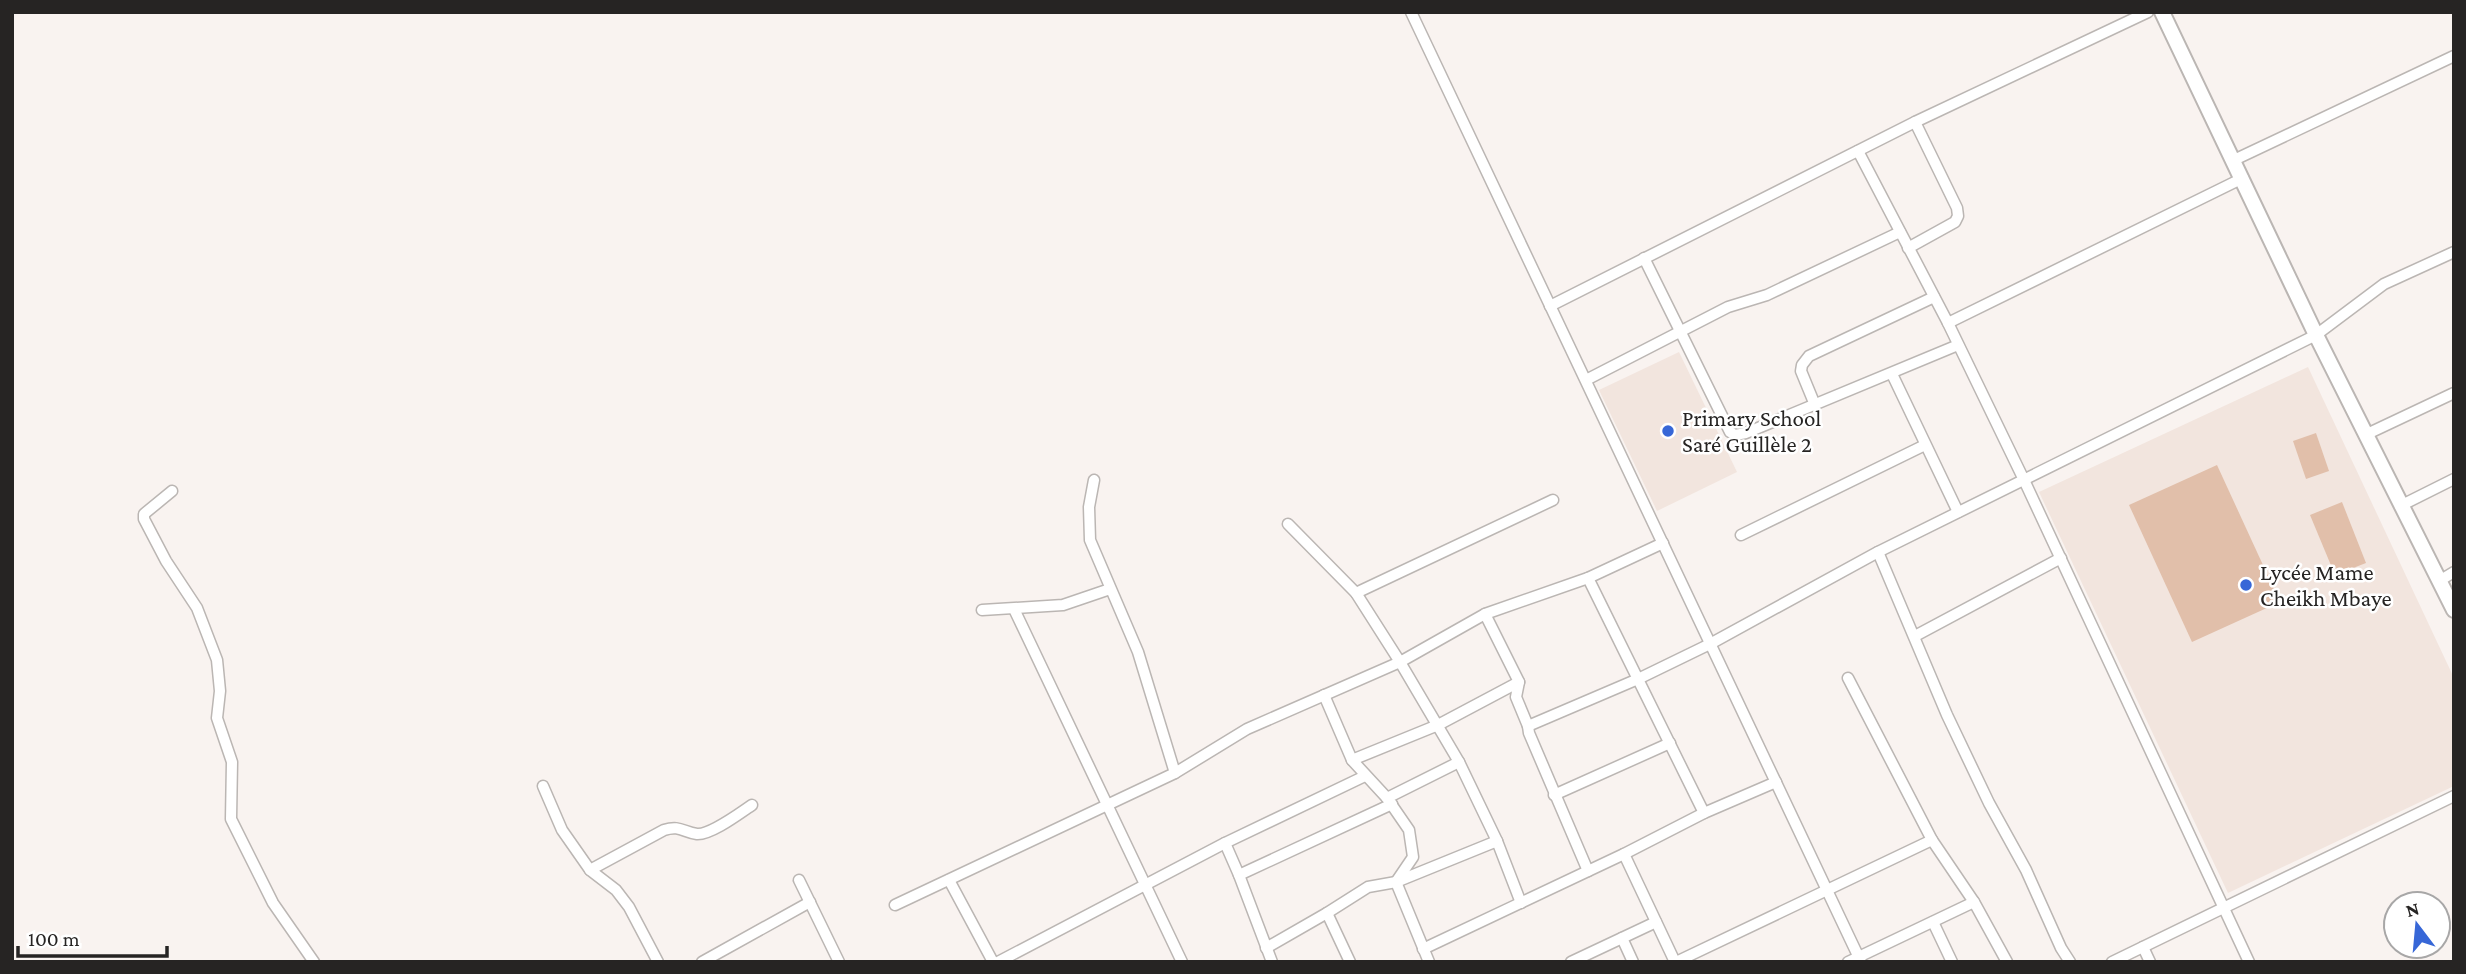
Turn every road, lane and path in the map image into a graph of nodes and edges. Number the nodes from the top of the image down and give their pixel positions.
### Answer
1 (1411, 12) edge
2 (2148, 12) edge
3 (2162, 12) edge
4 (2454, 56) edge
5 (1915, 122) junction
6 (1858, 151) junction
7 (2234, 160) junction
8 (2243, 178) junction
9 (1900, 233) junction
10 (1908, 248) junction
11 (2454, 252) edge
12 (1644, 258) junction
13 (1934, 297) junction
14 (1550, 306) junction
15 (1948, 323) junction
16 (1681, 332) junction
17 (2316, 335) junction
18 (1958, 345) junction
19 (1892, 374) junction
20 (1586, 380) junction
21 (2454, 393) edge
22 (1815, 405) junction
23 (2365, 435) junction
24 (1925, 445) junction
25 (2454, 479) edge
26 (1094, 480) dead end
27 (2024, 480) junction
28 (172, 491) dead end
29 (1552, 500) dead end
30 (2400, 506) junction
31 (1958, 512) junction
32 (1288, 524) dead end
33 (1741, 535) dead end
34 (1662, 543) junction
35 (1878, 551) junction
36 (2061, 558) junction
37 (2454, 572) edge
38 (1588, 578) junction
39 (2439, 581) junction
40 (1110, 589) junction
41 (1356, 593) junction
42 (1014, 608) junction
43 (2454, 610) edge
44 (982, 611) dead end
45 (1485, 614) junction
46 (1914, 636) junction
47 (1710, 644) junction
48 (1400, 662) junction
49 (1848, 678) dead end
50 (1638, 679) junction
51 (1520, 682) junction
52 (1324, 695) junction
53 (1438, 725) junction
54 (1528, 726) junction
55 (1670, 743) junction
56 (1352, 760) junction
57 (1459, 762) junction
58 (1175, 773) junction
59 (1365, 776) junction
60 (1776, 782) junction
61 (543, 786) dead end
62 (1554, 795) junction
63 (2454, 796) edge
64 (1390, 801) junction
65 (752, 805) dead end
66 (1108, 805) junction
67 (1704, 813) junction
68 (1932, 840) junction
69 (1497, 841) junction
70 (1225, 844) junction
71 (1624, 854) junction
72 (590, 870) junction
73 (1588, 871) junction
74 (1240, 875) junction
75 (799, 880) dead end
76 (949, 880) junction
77 (1396, 882) junction
78 (1146, 886) junction
79 (1827, 888) junction
80 (810, 902) junction
81 (1974, 902) junction
82 (1521, 903) junction
83 (895, 905) dead end
84 (2225, 908) junction
85 (1327, 913) junction
86 (1656, 922) junction
87 (1933, 922) junction
88 (1622, 938) junction
89 (2143, 947) junction
90 (1266, 948) junction
91 (1423, 949) junction
92 (1860, 959) edge
93 (999, 961) edge
94 (314, 962) edge
95 (658, 962) edge
96 (702, 962) edge
97 (839, 962) edge
98 (1182, 962) edge
99 (1272, 962) edge
100 (1350, 962) edge
101 (1429, 962) edge
102 (1571, 962) edge
103 (1633, 962) edge
104 (1676, 962) edge
105 (1848, 962) edge
106 (1952, 962) edge
107 (2007, 962) edge
108 (2070, 962) edge
109 (2112, 962) edge
110 (2150, 962) edge
111 (2249, 962) edge

1 - 14 street
2 - 5 street
3 - 7 main road
4 - 7 street
5 - 6 street
5 - 10 street
6 - 9 street
6 - 12 street
7 - 8 main road
8 - 15 street
8 - 17 main road
9 - 10 street
9 - 16 street
10 - 13 street
11 - 17 street
12 - 14 street
12 - 16 street
13 - 15 street
13 - 22 street
14 - 20 street
15 - 18 street
16 - 20 street
16 - 22 street
17 - 23 main road
17 - 27 street
18 - 19 street
18 - 27 street
19 - 22 street
19 - 24 street
20 - 34 street
21 - 23 street
23 - 30 main road
24 - 31 street
24 - 33 street
25 - 30 street
26 - 40 street
27 - 31 street
27 - 36 street
28 - 94 street
29 - 41 street
30 - 39 main road
31 - 35 street
32 - 41 street
34 - 38 street
34 - 47 street
35 - 46 street
35 - 47 street
36 - 46 street
36 - 84 street
37 - 39 street
38 - 45 street
38 - 50 street
39 - 43 main road
40 - 42 street
40 - 58 street
41 - 48 street
42 - 44 street
42 - 66 street
45 - 48 street
45 - 51 street
46 - 108 street
47 - 50 street
47 - 60 street
48 - 52 street
48 - 53 street
49 - 68 street
50 - 54 street
50 - 55 street
51 - 53 street
51 - 54 street
52 - 56 street
52 - 58 street
53 - 56 street
53 - 57 street
54 - 62 street
55 - 62 street
55 - 67 street
56 - 59 street
57 - 64 street
57 - 69 street
58 - 66 street
59 - 64 street
59 - 70 street
60 - 67 street
60 - 79 street
61 - 72 street
62 - 73 street
63 - 84 street
64 - 74 street
64 - 77 street
65 - 72 street
66 - 76 street
66 - 78 street
67 - 71 street
68 - 79 street
68 - 81 street
69 - 77 street
69 - 82 street
70 - 74 street
70 - 78 street
71 - 73 street
71 - 86 street
72 - 95 street
73 - 82 street
74 - 90 street
75 - 80 street
76 - 83 street
76 - 93 street
77 - 85 street
77 - 91 street
78 - 93 street
78 - 98 street
79 - 92 street
79 - 104 street
80 - 96 street
80 - 97 street
81 - 87 street
81 - 107 street
82 - 91 street
84 - 89 street
84 - 111 street
85 - 90 street
85 - 100 street
86 - 88 street
86 - 104 street
87 - 92 street
87 - 106 street
88 - 102 street
88 - 103 street
89 - 109 street
89 - 110 street
90 - 99 street
91 - 101 street
92 - 105 street

